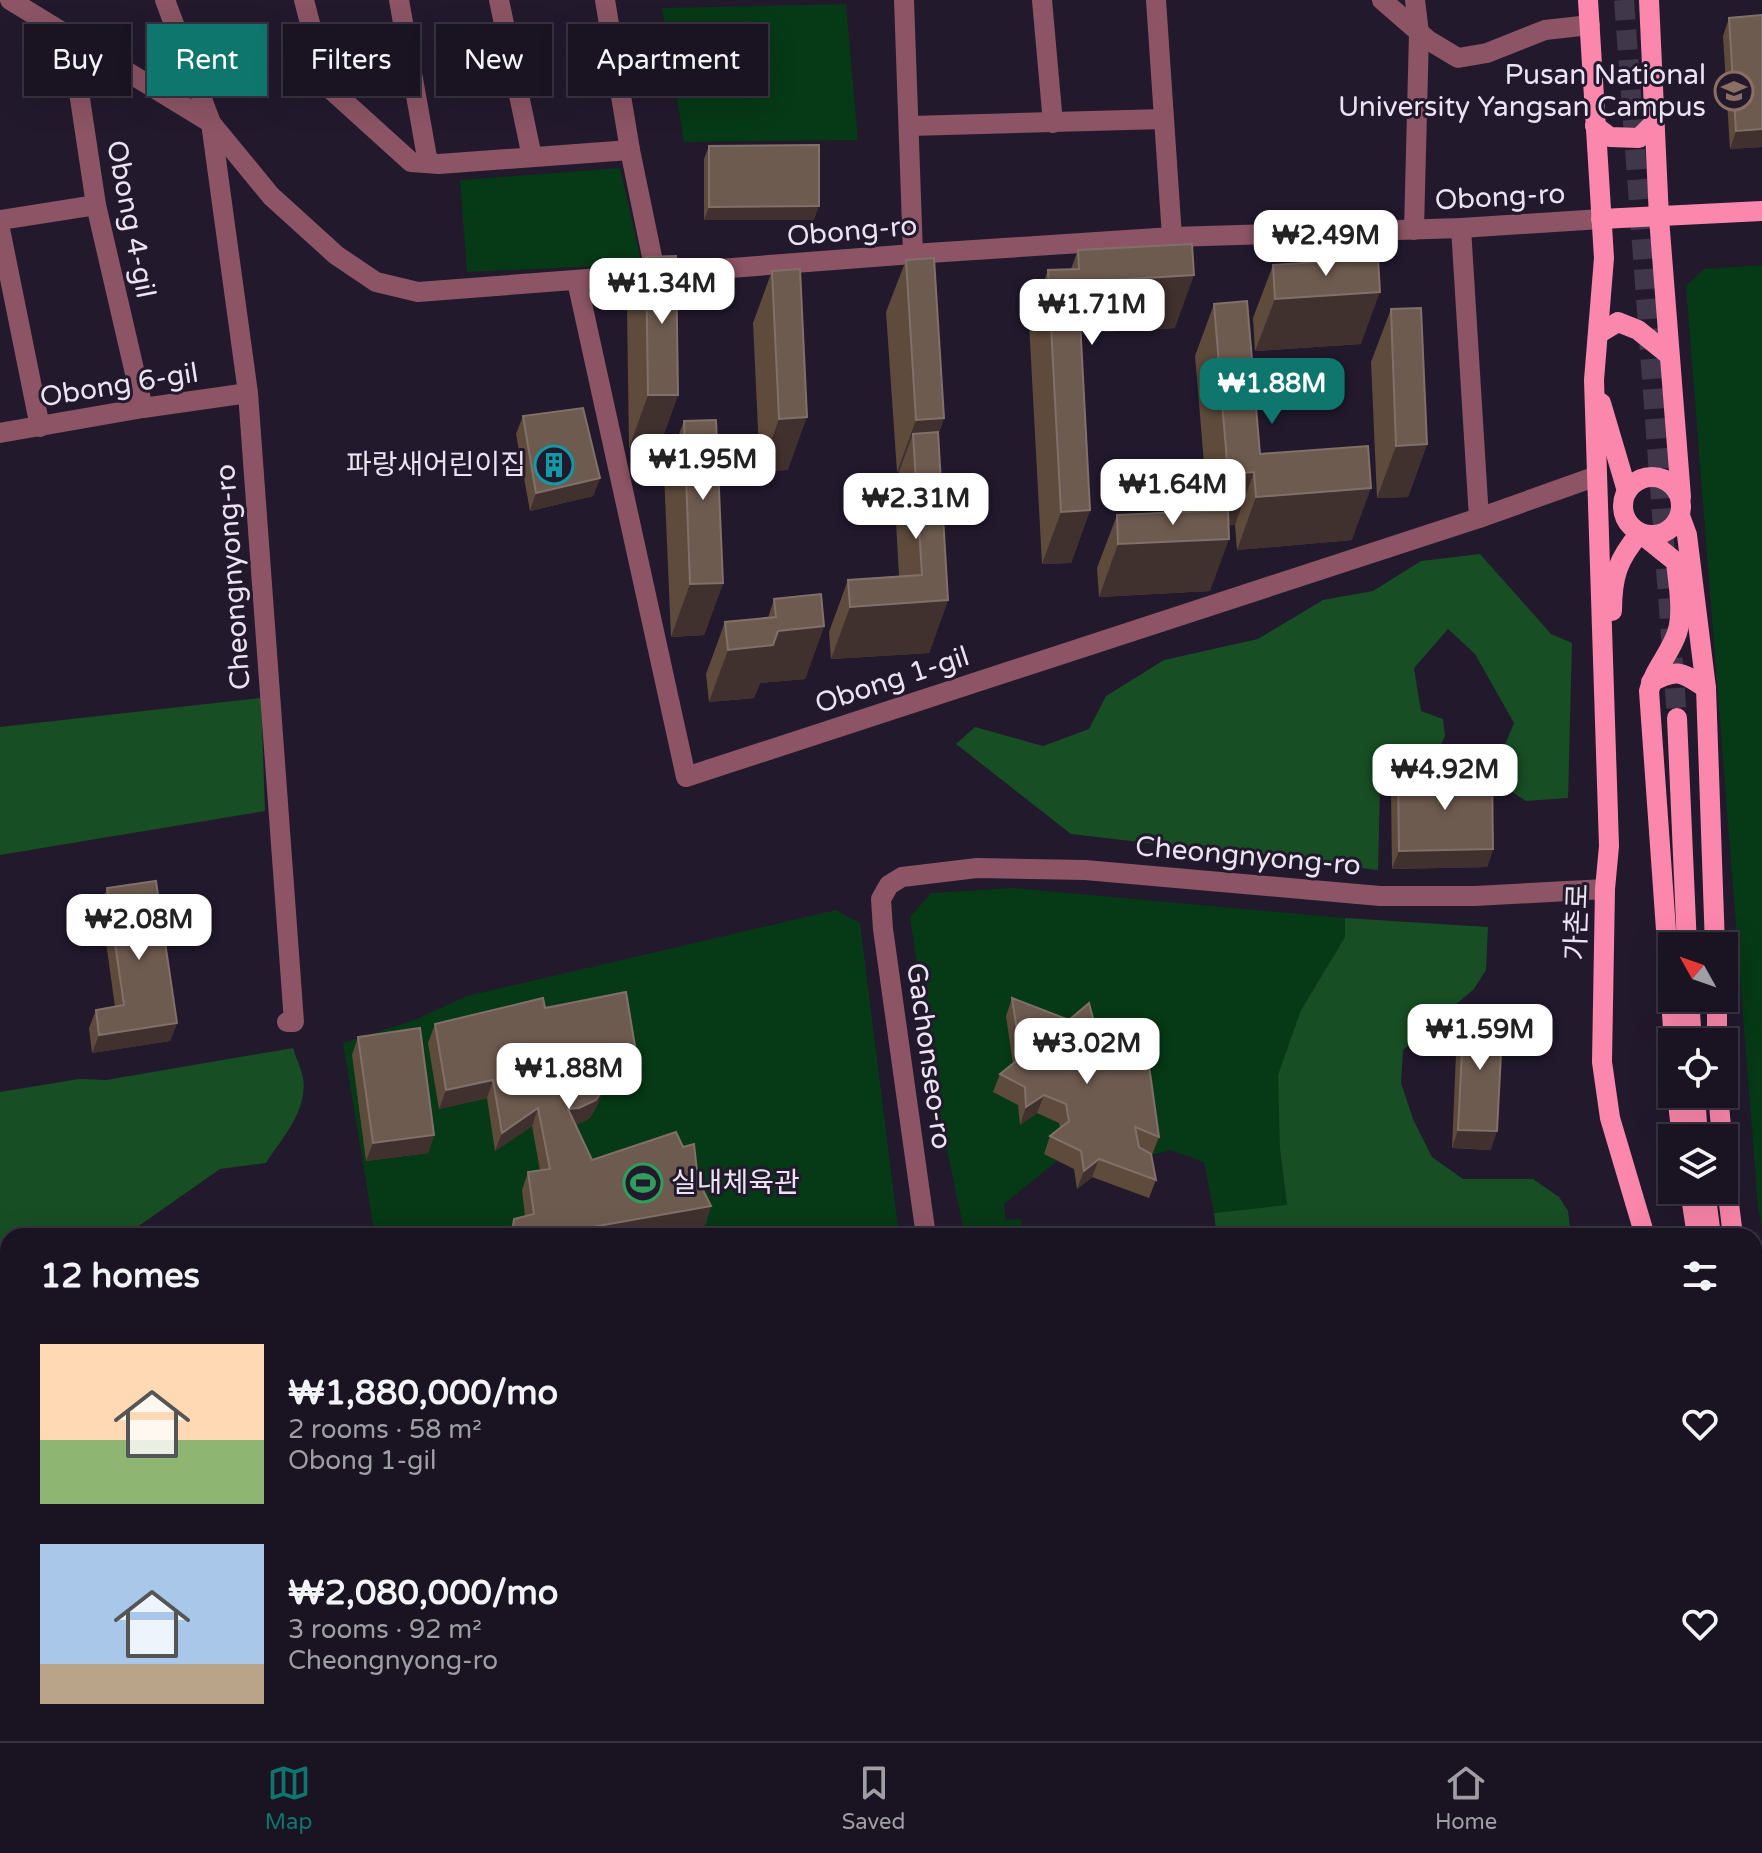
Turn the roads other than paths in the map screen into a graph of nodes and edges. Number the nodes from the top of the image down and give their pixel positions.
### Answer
1 (10, 0) edge
2 (165, 0) edge
3 (304, 0) edge
4 (399, 0) edge
5 (499, 0) edge
6 (605, 0) edge
7 (904, 0) edge
8 (1042, 0) edge
9 (1156, 0) edge
10 (1382, 0) edge
11 (1415, 0) edge
12 (1588, 0) edge
13 (1649, 0) edge
14 (48, 24) edge
15 (1590, 25) junction
16 (1419, 33) junction
17 (131, 75) edge
18 (80, 96) edge
19 (1164, 119) junction
20 (211, 123) junction
21 (1053, 123) junction
22 (1654, 123) junction
23 (910, 126) junction
24 (1595, 126) junction
25 (630, 150) junction
26 (532, 157) junction
27 (428, 163) junction
28 (96, 205) junction
29 (1762, 211) edge
30 (1659, 218) junction
31 (1601, 219) junction
32 (0, 220) edge
33 (1461, 228) junction
34 (0, 229) edge
35 (1414, 230) junction
36 (1172, 237) junction
37 (913, 254) junction
38 (656, 276) junction
39 (577, 281) junction
40 (1598, 334) junction
41 (1669, 355) junction
42 (1594, 380) junction
43 (248, 393) junction
44 (143, 408) junction
45 (40, 427) junction
46 (0, 433) edge
47 (1597, 476) junction
48 (1627, 491) junction
49 (1681, 506) junction
50 (1479, 518) junction
51 (1640, 533) junction
52 (1651, 682) junction
53 (1706, 688) junction
54 (1677, 718) tunnel mouth
55 (1605, 745) junction
56 (889, 885) joint
57 (1605, 889) junction
58 (1686, 932) edge
59 (1715, 932) edge
60 (287, 1022) dead end
61 (1673, 1028) edge
62 (1692, 1204) edge
63 (1707, 1204) edge
64 (1729, 1204) edge
65 (925, 1228) edge
66 (1643, 1228) edge
67 (1696, 1228) edge
68 (1710, 1228) edge
69 (1732, 1228) edge

1 - 14 street
2 - 20 street, Obong-ro
3 - 27 street
4 - 27 street
5 - 26 street
6 - 25 street
7 - 23 street
8 - 21 street
9 - 19 street
10 - 16 street
11 - 16 street
12 - 15 main road
13 - 22 main road
15 - 16 street
15 - 24 main road
16 - 35 street
17 - 20 street
18 - 28 street, Obong 4-gil
19 - 21 street
19 - 36 street
20 - 39 street, Obong-ro
20 - 43 street, Cheongnyong-ro
21 - 23 street
22 - 24 main road
22 - 30 main road
23 - 37 street
24 - 31 main road
25 - 26 street
25 - 38 street
26 - 27 street
28 - 32 street
28 - 44 street, Obong 4-gil
29 - 30 main road
30 - 31 main road
30 - 41 main road
31 - 33 street, Obong-ro
31 - 40 main road
33 - 35 street, Obong-ro
33 - 50 street
34 - 45 street
35 - 36 street, Obong-ro
36 - 37 street, Obong-ro
37 - 38 street, Obong-ro
38 - 39 street, Obong-ro
39 - 50 street, Obong 1-gil
40 - 41 main road
40 - 42 main road
41 - 49 main road
42 - 47 main road, 가촌로
42 - 48 main road
43 - 44 street, Obong 6-gil
43 - 60 street, Cheongnyong-ro
44 - 45 street, Obong 6-gil
45 - 46 street, Obong 6-gil
47 - 50 street, Obong 1-gil
47 - 55 main road, 가촌로
48 - 49 main road
48 - 51 main road
49 - 51 main road
49 - 53 main road
51 - 52 main road
51 - 55 main road
52 - 53 main road
52 - 61 main road
53 - 59 main road
54 - 58 main road
55 - 57 main road, 가촌로
56 - 57 street, Cheongnyong-ro
56 - 65 street, Gachonseo-ro
57 - 66 main road, 가촌로
62 - 67 main road
63 - 68 main road
64 - 69 main road

